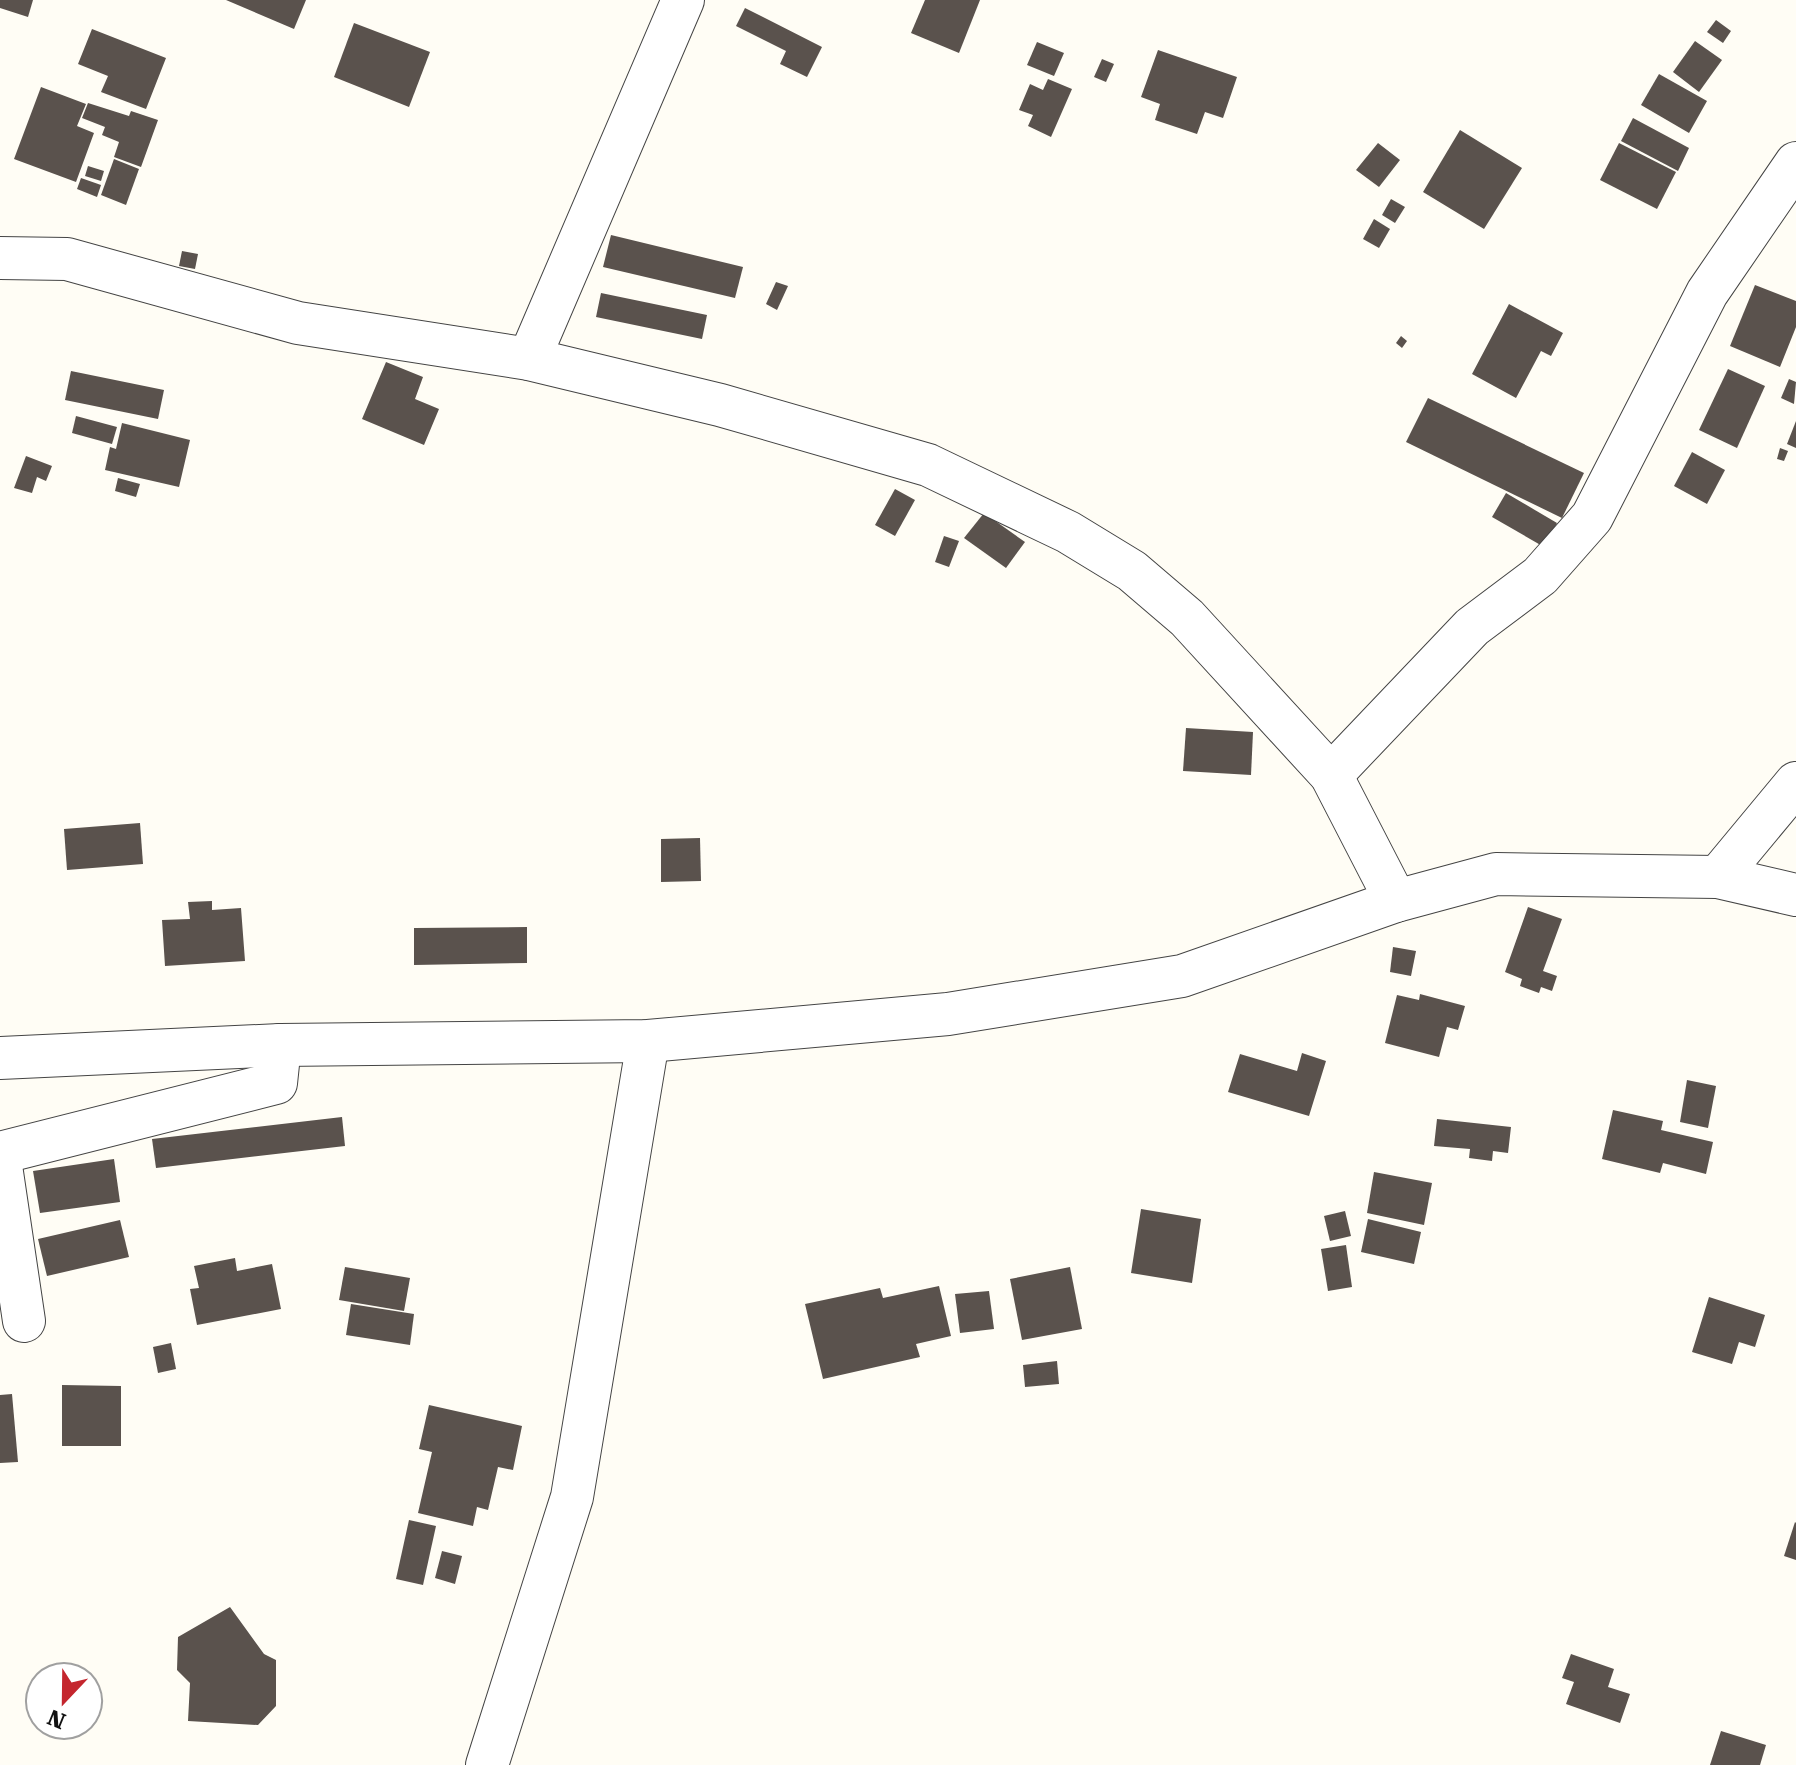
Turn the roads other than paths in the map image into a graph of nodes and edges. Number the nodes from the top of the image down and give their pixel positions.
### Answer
1 (683, 0) edge
2 (1796, 163) edge
3 (0, 258) edge
4 (529, 359) junction
5 (1331, 775) junction
6 (1796, 783) edge
7 (1718, 877) junction
8 (1796, 895) edge
9 (1396, 901) junction
10 (648, 1041) junction
11 (280, 1045) junction
12 (0, 1058) edge
13 (0, 1156) edge
14 (24, 1321) dead end
15 (487, 1765) edge

1 - 4 street
2 - 5 street
3 - 4 street
4 - 5 street
5 - 9 street
6 - 7 street
7 - 8 street
7 - 9 street
9 - 10 street
10 - 11 street
10 - 15 street
11 - 12 street
11 - 13 street
13 - 14 street

